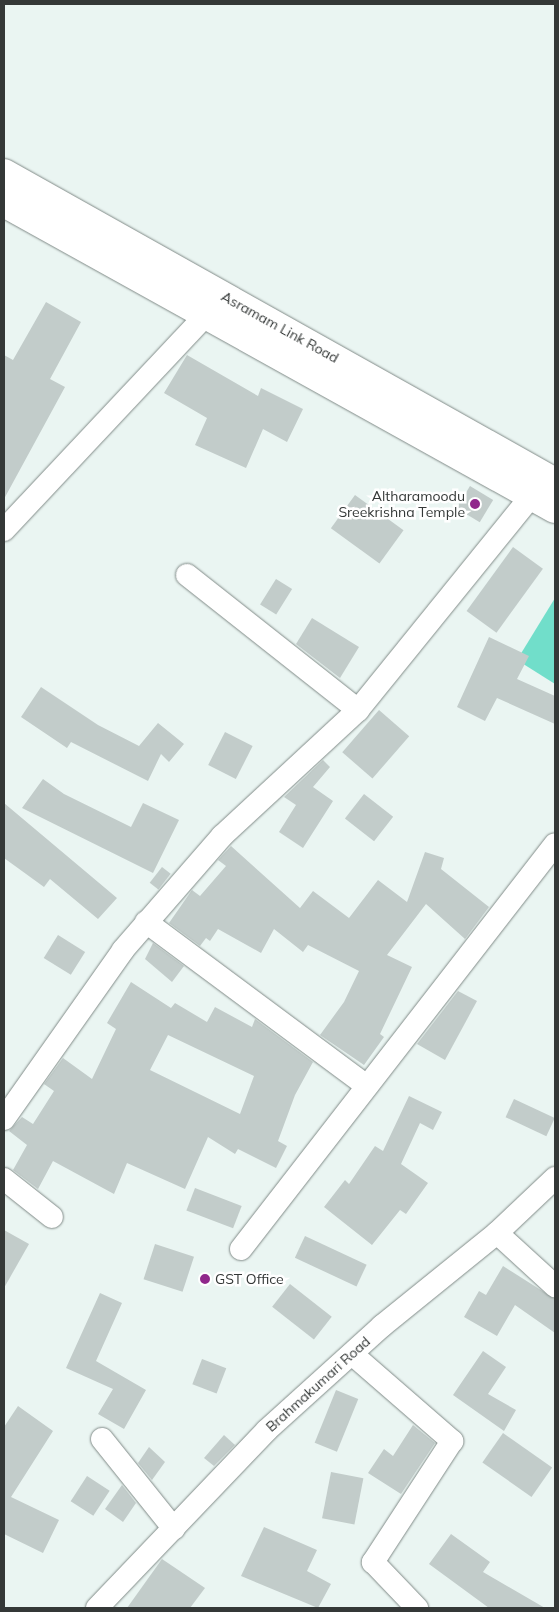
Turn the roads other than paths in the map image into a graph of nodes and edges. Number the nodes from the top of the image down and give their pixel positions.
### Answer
1 (4, 163) edge
2 (4, 173) edge
3 (4, 202) edge
4 (206, 315) junction
5 (555, 475) edge
6 (555, 482) edge
7 (531, 496) junction
8 (555, 509) edge
9 (4, 530) edge
10 (187, 575) dead end
11 (358, 710) junction
12 (555, 844) edge
13 (146, 922) junction
14 (367, 1086) junction
15 (4, 1119) edge
16 (555, 1178) edge
17 (4, 1179) edge
18 (52, 1217) dead end
19 (497, 1233) junction
20 (241, 1248) dead end
21 (555, 1286) edge
22 (352, 1354) junction
23 (102, 1439) dead end
24 (174, 1529) junction
25 (97, 1608) edge
26 (417, 1608) edge

1 - 5 street
2 - 6 main road, Asramam Link Road
3 - 4 main road, Asramam Link Road
4 - 7 main road, Asramam Link Road
4 - 9 street
7 - 8 main road, Asramam Link Road
7 - 11 street
10 - 11 street
11 - 13 street
12 - 14 street
13 - 14 street
13 - 15 street
14 - 20 street
16 - 19 street, Brahmakumari Road
17 - 18 street
19 - 21 street
19 - 22 street, Brahmakumari Road
22 - 24 street, Brahmakumari Road
22 - 26 street
23 - 24 street
24 - 25 street, Brahmakumari Road

